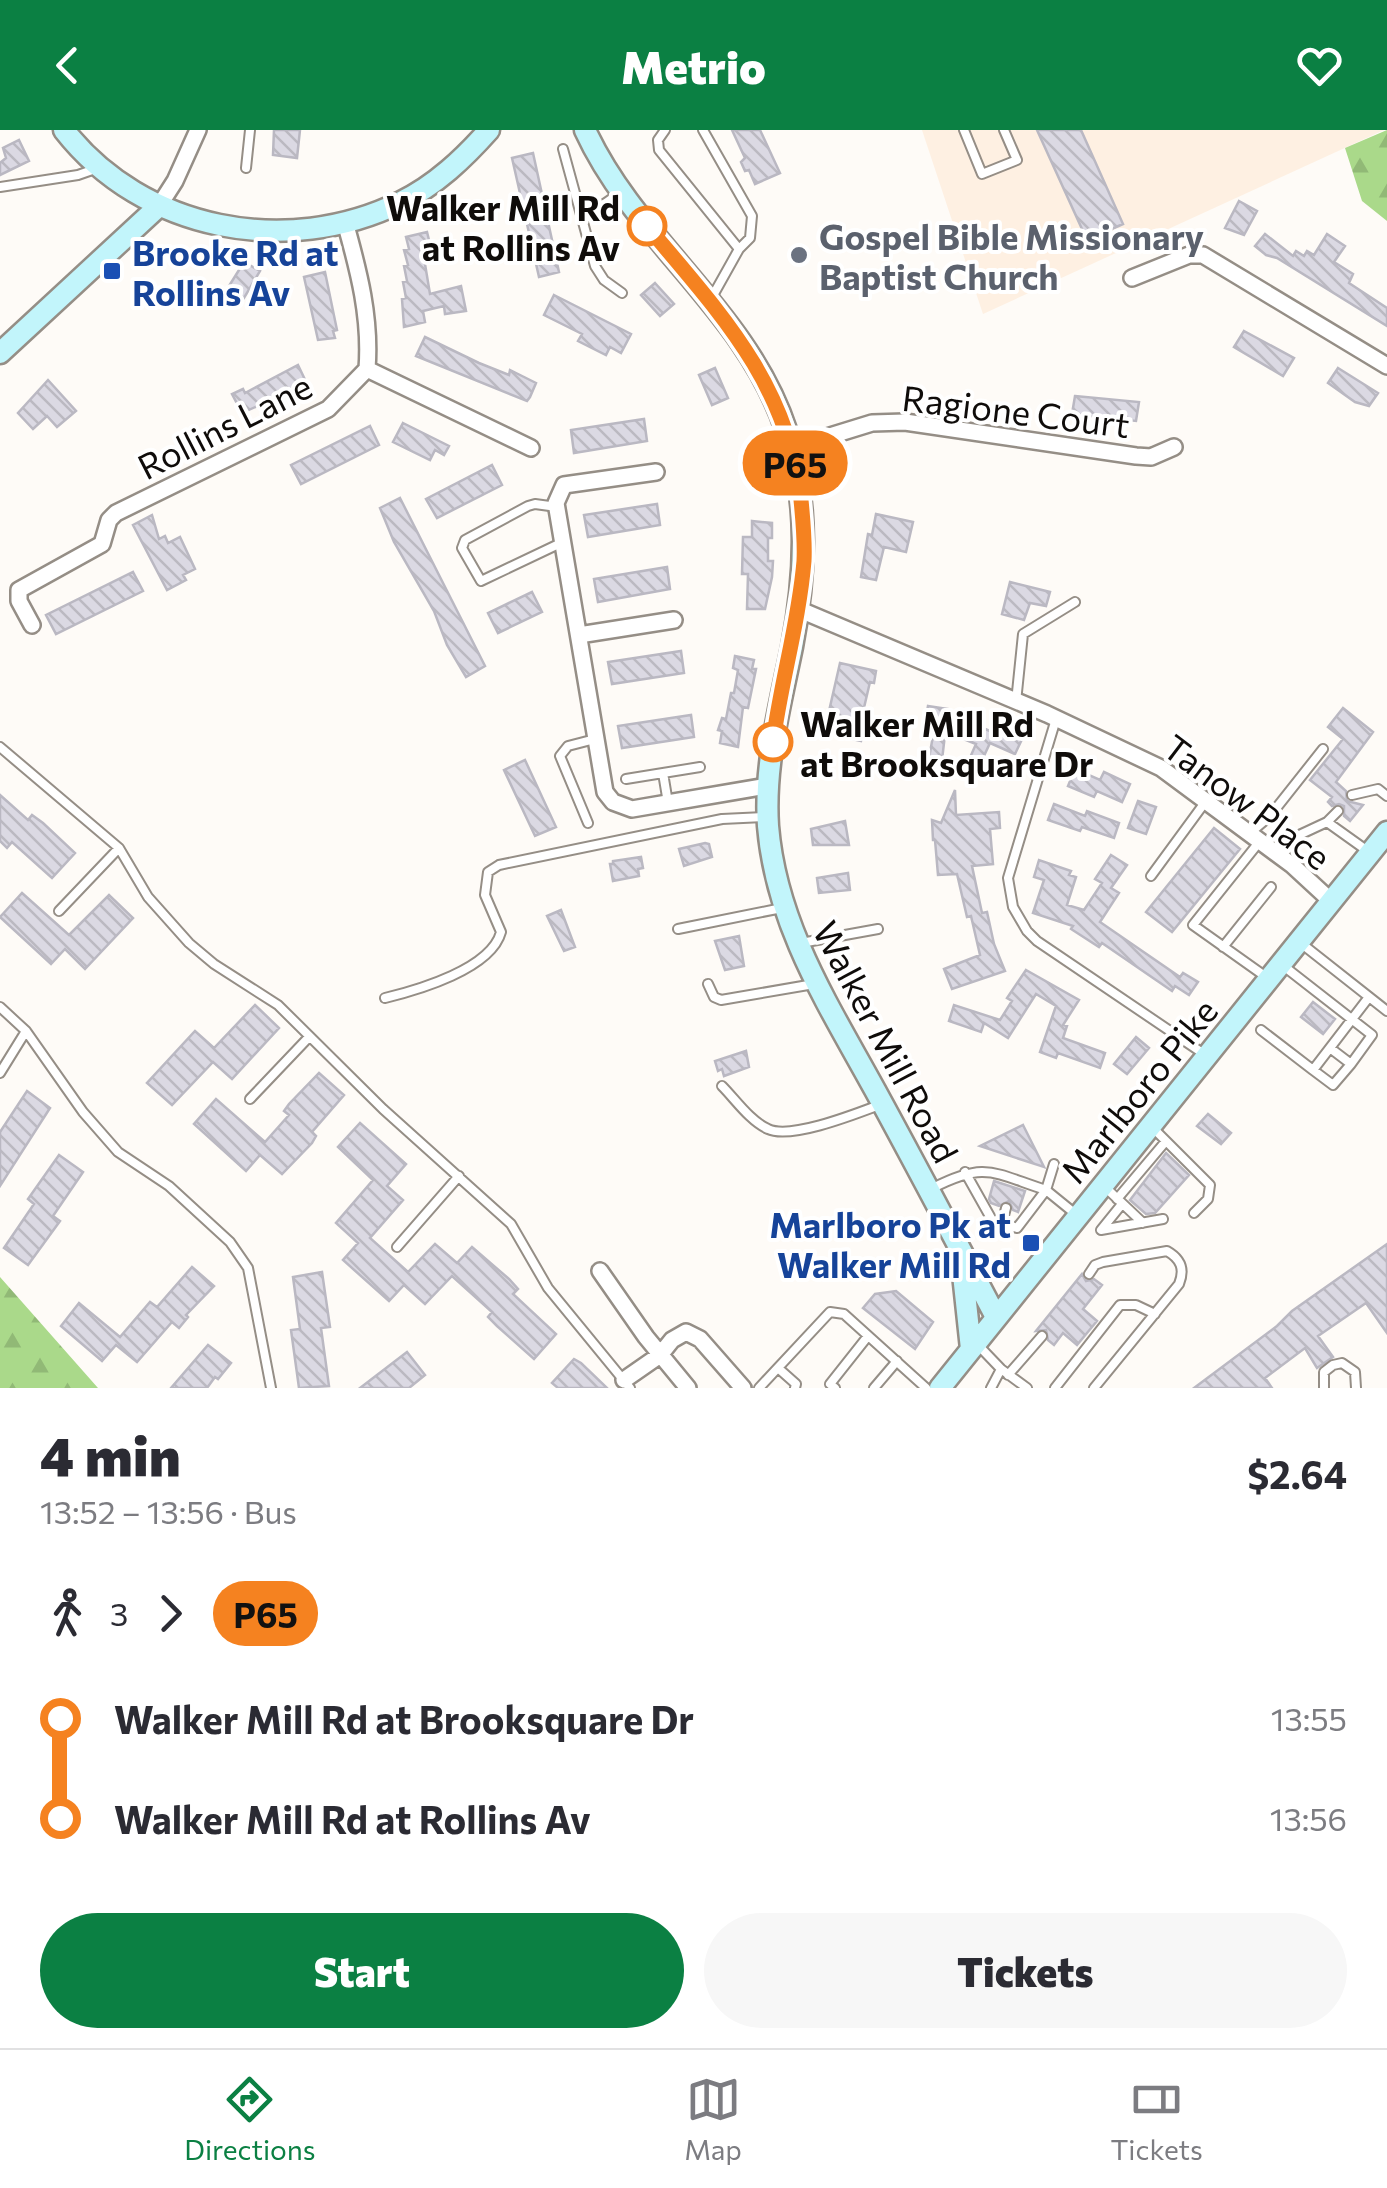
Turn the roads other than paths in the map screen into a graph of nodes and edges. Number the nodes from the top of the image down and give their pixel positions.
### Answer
1 (64, 130) edge
2 (198, 130) edge
3 (250, 130) edge
4 (490, 130) edge
5 (585, 130) edge
6 (665, 130) edge
7 (703, 130) edge
8 (964, 130) edge
9 (1004, 130) edge
10 (564, 149) dead end
11 (98, 168) junction
12 (246, 168) dead end
13 (0, 187) edge
14 (620, 192) junction
15 (158, 206) junction
16 (584, 218) junction
17 (345, 222) junction
18 (739, 249) junction
19 (1132, 278) dead end
20 (622, 293) dead end
21 (710, 299) junction
22 (0, 353) edge
23 (1387, 366) edge
24 (367, 370) junction
25 (1174, 447) dead end
26 (531, 448) dead end
27 (791, 448) junction
28 (656, 472) dead end
29 (556, 505) junction
30 (563, 542) junction
31 (1074, 602) dead end
32 (798, 608) junction
33 (674, 620) dead end
34 (32, 625) dead end
35 (578, 635) junction
36 (1016, 702) junction
37 (1056, 719) junction
38 (595, 740) junction
39 (0, 747) edge
40 (1323, 749) dead end
41 (700, 766) dead end
42 (662, 773) junction
43 (626, 778) dead end
44 (767, 786) junction
45 (1352, 795) dead end
46 (1387, 796) edge
47 (1206, 801) junction
48 (668, 803) junction
49 (1338, 811) dead end
50 (768, 816) junction
51 (1328, 822) junction
52 (588, 824) dead end
53 (1387, 832) edge
54 (1255, 837) junction
55 (120, 848) junction
56 (1370, 853) junction
57 (1281, 857) junction
58 (1152, 876) dead end
59 (1271, 887) dead end
60 (1331, 901) junction
61 (783, 908) junction
62 (58, 911) dead end
63 (878, 928) dead end
64 (678, 929) dead end
65 (1299, 941) junction
66 (797, 944) junction
67 (1223, 946) junction
68 (1275, 972) junction
69 (708, 984) dead end
70 (816, 984) junction
71 (1369, 997) junction
72 (385, 998) dead end
73 (0, 1007) edge
74 (1387, 1011) edge
75 (1351, 1020) junction
76 (1262, 1030) dead end
77 (26, 1031) junction
78 (310, 1036) junction
79 (1330, 1048) junction
80 (1207, 1056) junction
81 (1351, 1064) junction
82 (1313, 1070) junction
83 (0, 1073) edge
84 (722, 1086) dead end
85 (250, 1099) dead end
86 (882, 1104) junction
87 (1159, 1134) junction
88 (1054, 1164) dead end
89 (965, 1172) junction
90 (459, 1176) junction
91 (929, 1190) junction
92 (1046, 1190) junction
93 (1114, 1197) junction
94 (1006, 1208) dead end
95 (1194, 1213) dead end
96 (1078, 1216) junction
97 (1163, 1220) dead end
98 (1002, 1223) junction
99 (1142, 1223) junction
100 (396, 1246) dead end
101 (960, 1248) junction
102 (600, 1271) dead end
103 (1089, 1274) dead end
104 (1155, 1314) junction
105 (996, 1318) junction
106 (868, 1336) junction
107 (1042, 1336) dead end
108 (973, 1346) junction
109 (660, 1354) junction
110 (896, 1361) junction
111 (778, 1368) junction
112 (1005, 1372) junction
113 (627, 1384) edge
114 (272, 1388) edge
115 (688, 1388) edge
116 (743, 1388) edge
117 (759, 1388) edge
118 (795, 1388) edge
119 (834, 1388) edge
120 (874, 1388) edge
121 (926, 1388) edge
122 (940, 1388) edge
123 (990, 1388) edge
124 (1027, 1388) edge
125 (1055, 1388) edge
126 (1094, 1388) edge
127 (1324, 1388) edge
128 (1356, 1388) edge

1 - 11 street
2 - 15 street
3 - 12 lane
4 - 17 street
5 - 14 street, Walker Mill Road
6 - 18 lane
7 - 18 lane
8 - 9 lane
10 - 16 lane
11 - 13 lane
11 - 15 street
14 - 16 lane
14 - 21 street, Walker Mill Road
15 - 17 street
15 - 22 street
16 - 20 lane
17 - 24 street
18 - 21 lane
19 - 23 street
21 - 27 street, Walker Mill Road
24 - 26 street
24 - 34 street, Rollins Lane
25 - 27 street, Ragione Court
27 - 32 street, Walker Mill Road
28 - 29 street
29 - 30 street
29 - 30 lane
30 - 35 street
31 - 36 lane
32 - 36 street, Tanow Place
32 - 44 street, Walker Mill Road
33 - 35 street
35 - 38 street
36 - 37 street, Tanow Place
37 - 47 street, Tanow Place
37 - 80 lane
38 - 48 street
38 - 52 lane
39 - 55 lane
40 - 54 lane
41 - 42 lane
42 - 43 lane
42 - 48 lane
44 - 48 street
44 - 50 street, Walker Mill Road
45 - 46 lane
47 - 54 street, Tanow Place
47 - 58 lane
49 - 51 lane
50 - 61 street, Walker Mill Road
50 - 72 lane
51 - 56 lane
51 - 57 lane
53 - 56 street, Marlboro Pike
54 - 57 street, Tanow Place
54 - 67 lane
55 - 62 lane
55 - 78 lane
56 - 60 street, Marlboro Pike
57 - 60 street, Tanow Place
59 - 67 lane
60 - 65 street, Marlboro Pike
61 - 64 lane
61 - 66 street, Walker Mill Road
63 - 66 lane
65 - 68 street, Marlboro Pike
65 - 71 lane
66 - 70 street, Walker Mill Road
67 - 68 lane
68 - 75 lane
68 - 80 street, Marlboro Pike
69 - 70 lane
70 - 86 street, Walker Mill Road
71 - 74 lane
71 - 75 lane
73 - 77 lane
75 - 79 lane
75 - 81 lane
76 - 82 lane
77 - 83 lane
77 - 114 lane
78 - 85 lane
78 - 90 lane
79 - 81 lane
79 - 82 lane
80 - 87 street, Marlboro Pike
81 - 82 lane
84 - 86 lane
86 - 91 street, Walker Mill Road
87 - 93 street, Marlboro Pike
87 - 95 lane
88 - 92 lane
89 - 91 lane
89 - 92 lane
89 - 98 lane
90 - 100 lane
90 - 113 lane
91 - 101 street, Walker Mill Road
92 - 96 lane
92 - 98 lane
93 - 96 street, Marlboro Pike
93 - 99 lane
93 - 99 lane
94 - 98 lane
96 - 105 street, Marlboro Pike
97 - 99 lane
101 - 105 street, Walker Mill Road
101 - 108 street
102 - 109 street
103 - 104 lane
104 - 125 lane
104 - 126 lane
105 - 108 street, Marlboro Pike
106 - 110 lane
106 - 111 lane
106 - 119 lane
107 - 112 lane
108 - 112 lane
108 - 122 street, Marlboro Pike
109 - 113 street
109 - 115 street
109 - 116 street
110 - 120 lane
110 - 121 lane
111 - 117 lane
111 - 118 lane
112 - 123 lane
112 - 124 lane
127 - 128 lane

